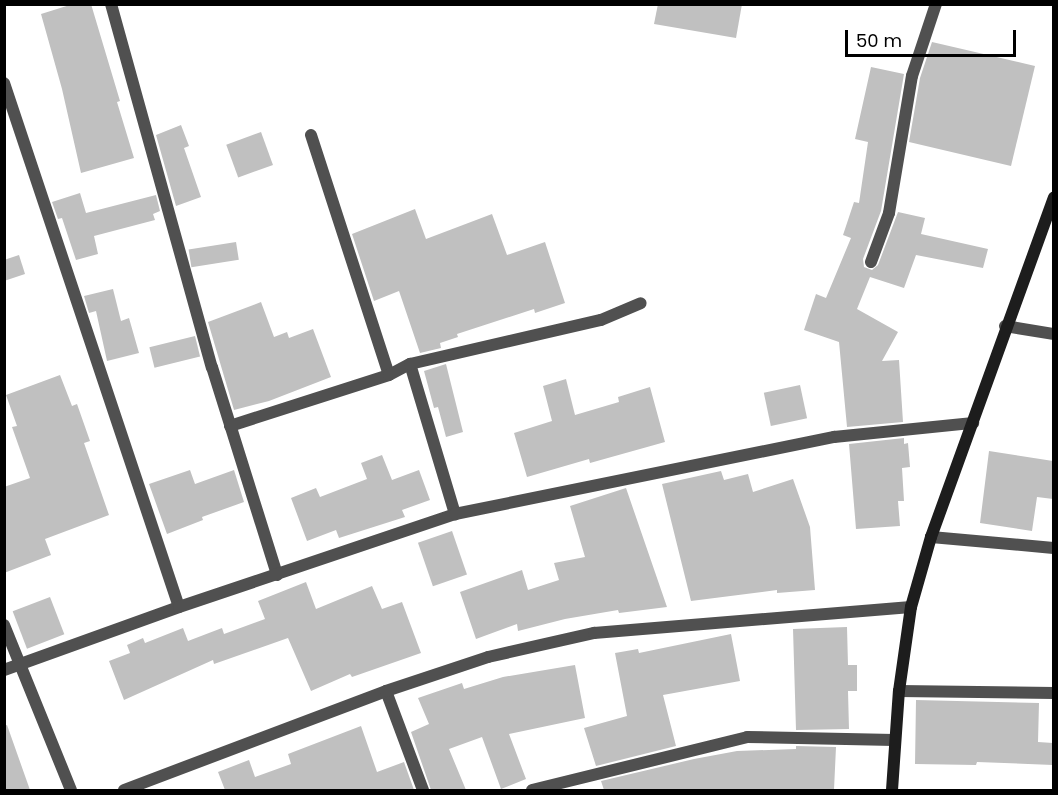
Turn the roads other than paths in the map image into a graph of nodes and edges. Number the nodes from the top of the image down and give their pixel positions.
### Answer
1 (111, 4) edge
2 (936, 4) edge
3 (4, 83) edge
4 (311, 135) dead end
5 (1053, 198) edge
6 (871, 262) dead end
7 (641, 303) dead end
8 (1005, 326) junction
9 (1053, 334) edge
10 (410, 364) junction
11 (389, 375) junction
12 (973, 423) junction
13 (230, 426) junction
14 (455, 514) junction
15 (931, 537) junction
16 (1053, 548) edge
17 (277, 575) junction
18 (179, 607) junction
19 (911, 607) junction
20 (4, 624) edge
21 (19, 665) junction
22 (4, 670) edge
23 (898, 690) junction
24 (386, 691) junction
25 (1053, 693) edge
26 (894, 740) junction
27 (71, 790) edge
28 (124, 790) edge
29 (423, 790) edge
30 (532, 790) edge
31 (892, 790) edge

1 - 13 street
2 - 6 street
3 - 18 street
4 - 11 street
5 - 8 street
7 - 10 street
8 - 9 street
8 - 12 street
10 - 11 street
10 - 14 street
11 - 13 street
12 - 14 street
12 - 15 street
13 - 17 street
14 - 17 street
15 - 16 street
15 - 19 street
17 - 18 street
18 - 21 street
19 - 23 street
19 - 24 street
20 - 21 street
21 - 22 street
21 - 27 street
23 - 25 street
23 - 26 street
24 - 28 street
24 - 29 street
26 - 30 street
26 - 31 street

